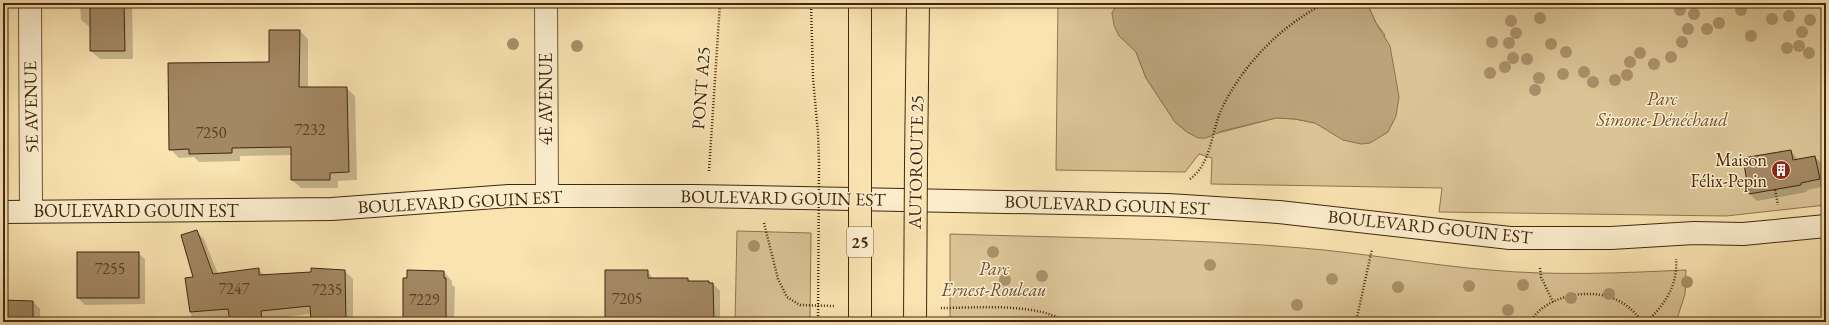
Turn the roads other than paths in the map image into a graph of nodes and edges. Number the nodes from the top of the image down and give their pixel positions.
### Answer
1 (30, 3) edge
2 (546, 3) edge
3 (860, 3) edge
4 (918, 3) edge
5 (548, 195) junction
6 (31, 211) junction
7 (3, 212) edge
8 (1826, 226) edge
9 (860, 322) edge
10 (915, 322) edge

1 - 6 street, 5E AVENUE
2 - 5 street, 4E AVENUE
3 - 9 highway, 25, bridge
4 - 10 highway, AUTOROUTE 25, bridge
5 - 6 street, BOULEVARD GOUIN EST
5 - 8 street, BOULEVARD GOUIN EST
6 - 7 street, BOULEVARD GOUIN EST

